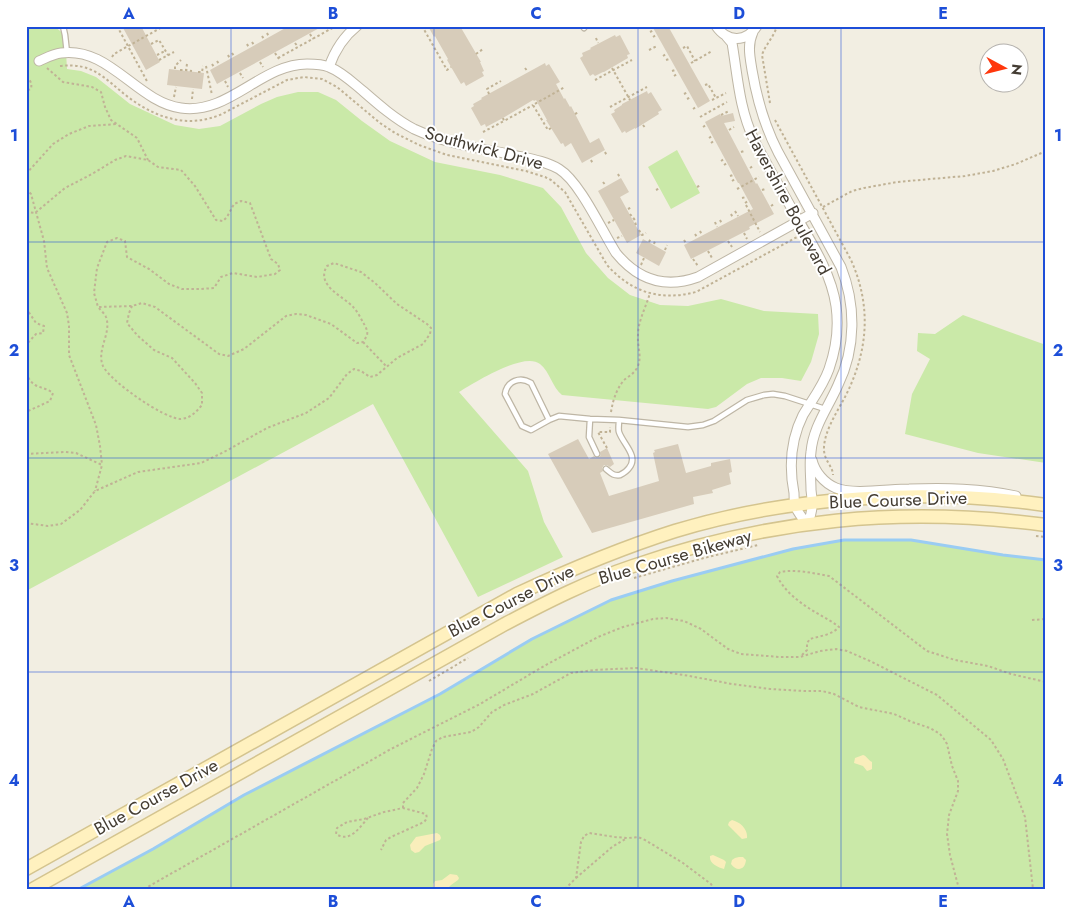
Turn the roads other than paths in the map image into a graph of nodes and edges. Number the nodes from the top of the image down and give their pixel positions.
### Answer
1 (63, 26) edge
2 (357, 26) edge
3 (716, 26) edge
4 (755, 29) edge
5 (726, 36) junction
6 (67, 52) junction
7 (41, 63) road end
8 (329, 67) junction
9 (812, 213) junction
10 (799, 221) junction
11 (810, 405) junction
12 (825, 409) junction
13 (549, 420) junction
14 (590, 420) junction
15 (619, 420) junction
16 (811, 452) junction
17 (597, 454) dead end
18 (606, 469) dead end
19 (812, 504) junction
20 (1046, 504) edge
21 (795, 506) junction
22 (807, 524) junction
23 (1046, 525) edge
24 (26, 869) edge
25 (33, 889) edge

1 - 6 lane
2 - 8 street
3 - 5 street
4 - 5 street
4 - 9 street, Havershire Boulevard
5 - 10 street, Havershire Boulevard
6 - 7 street
6 - 8 street, Southwick Drive
8 - 10 street, Southwick Drive
9 - 10 street, Southwick Drive
9 - 12 street, Havershire Boulevard
10 - 11 street, Havershire Boulevard
11 - 12 lane
11 - 15 lane
11 - 21 street, Havershire Boulevard
12 - 16 street, Havershire Boulevard
13 - 13 lane
13 - 14 lane
14 - 15 lane
14 - 17 lane
15 - 18 lane
16 - 19 street, Havershire Boulevard
16 - 20 street
19 - 20 main road, Blue Course Drive
19 - 21 main road, Blue Course Drive
19 - 22 street, Havershire Boulevard
21 - 22 street, Havershire Boulevard
21 - 24 main road, Blue Course Drive
22 - 23 main road, Blue Course Drive
22 - 25 main road, Blue Course Drive

